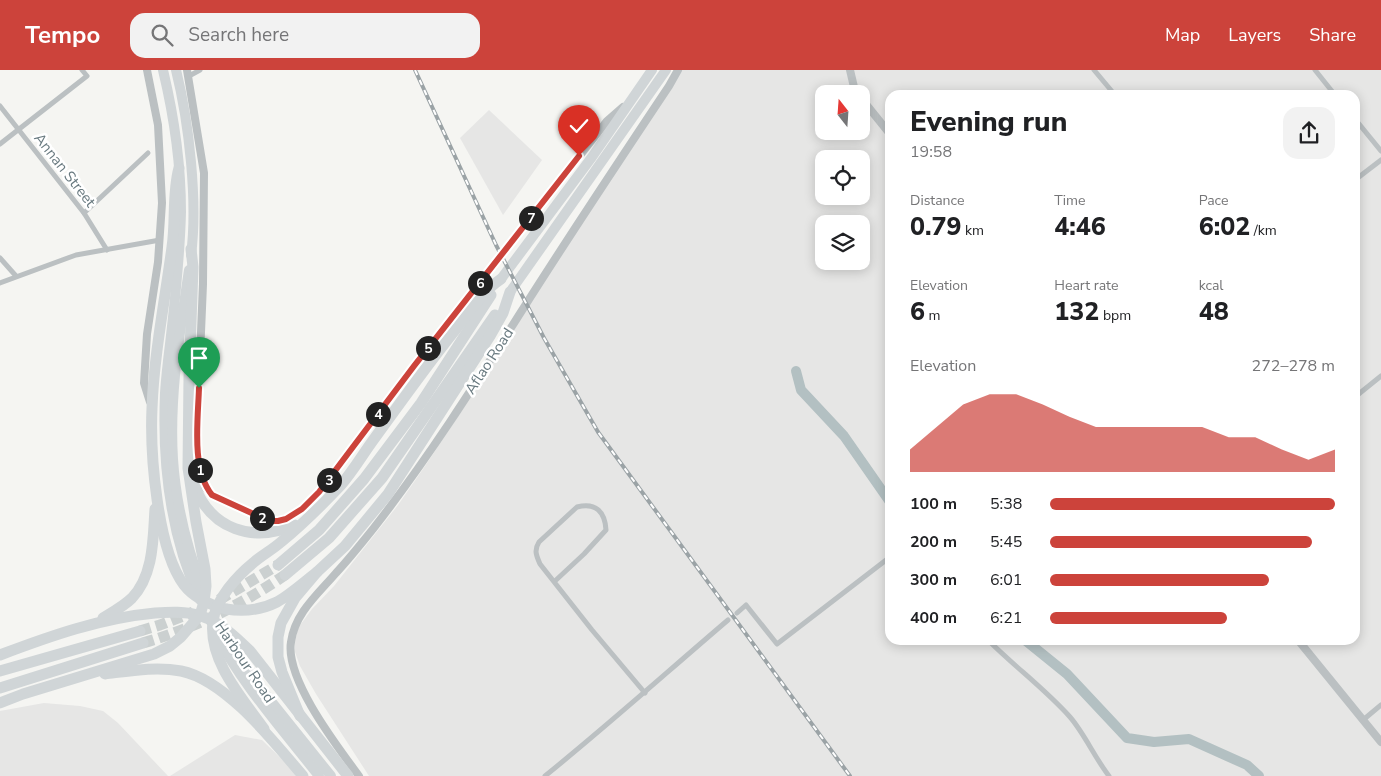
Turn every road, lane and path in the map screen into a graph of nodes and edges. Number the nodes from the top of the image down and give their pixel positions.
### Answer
1 (82, 70) edge
2 (147, 70) edge
3 (163, 70) edge
4 (176, 70) edge
5 (200, 70) edge
6 (652, 70) edge
7 (666, 70) edge
8 (678, 70) edge
9 (850, 70) edge
10 (1094, 70) edge
11 (1315, 70) edge
12 (188, 73) edge
13 (854, 85) edge
14 (1111, 90) edge
15 (1331, 90) edge
16 (632, 99) junction
17 (0, 106) edge
18 (870, 109) edge
19 (1360, 125) edge
20 (885, 128) edge
21 (18, 130) junction
22 (0, 144) edge
23 (1381, 151) edge
24 (148, 153) dead end
25 (1381, 160) edge
26 (179, 168) junction
27 (1360, 176) edge
28 (84, 213) junction
29 (160, 240) junction
30 (191, 249) junction
31 (107, 250) junction
32 (0, 258) edge
33 (16, 276) junction
34 (501, 279) junction
35 (0, 284) edge
36 (510, 292) junction
37 (178, 309) junction
38 (1381, 376) edge
39 (1360, 393) edge
40 (152, 407) junction
41 (188, 468) junction
42 (156, 492) junction
43 (309, 517) junction
44 (181, 534) junction
45 (885, 561) edge
46 (278, 565) tunnel mouth
47 (317, 572) junction
48 (285, 575) tunnel mouth
49 (555, 581) junction
50 (204, 602) junction
51 (218, 607) junction
52 (737, 613) dead end
53 (200, 615) junction
54 (728, 620) dead end
55 (213, 621) junction
56 (94, 623) junction
57 (140, 631) tunnel mouth
58 (143, 643) tunnel mouth
59 (993, 645) edge
60 (1302, 645) edge
61 (0, 655) edge
62 (0, 671) edge
63 (73, 678) junction
64 (0, 688) edge
65 (645, 693) junction
66 (0, 703) edge
67 (1381, 705) edge
68 (300, 716) junction
69 (1363, 720) junction
70 (264, 729) junction
71 (1381, 742) edge
72 (303, 776) edge
73 (319, 776) edge
74 (330, 776) edge
75 (348, 776) edge
76 (359, 776) edge
77 (545, 776) edge
78 (1109, 776) edge

1 - 21 street
2 - 29 street
3 - 26 highway
4 - 30 highway
5 - 12 street
6 - 16 highway
7 - 36 highway, Aflao Road
8 - 76 street, Aflao Road
9 - 13 street
10 - 14 street
11 - 15 street
12 - 16 street
16 - 34 highway
17 - 21 street, Annan Street
18 - 20 street
19 - 23 street
21 - 22 street
21 - 28 street, Annan Street
24 - 28 street
25 - 27 street
26 - 37 highway
26 - 40 highway
28 - 31 street, Annan Street
29 - 31 street
29 - 40 street
30 - 37 highway
30 - 41 highway
31 - 33 street
32 - 33 street
33 - 35 street
34 - 43 highway
34 - 46 highway
36 - 47 highway
36 - 48 highway, Aflao Road
37 - 44 highway
38 - 39 street
40 - 42 highway
41 - 43 highway
41 - 50 highway
42 - 50 highway
42 - 56 highway
43 - 51 highway
44 - 73 highway, Harbour Road
44 - 74 highway, Harbour Road
45 - 52 street
47 - 51 highway
47 - 68 highway
49 - 49 street
49 - 65 street
50 - 51 highway
50 - 53 highway
51 - 55 highway
53 - 55 highway
53 - 56 highway
53 - 63 highway
54 - 65 street
55 - 68 highway
55 - 70 highway
56 - 61 highway
57 - 62 highway
58 - 64 highway
59 - 78 street
60 - 69 street
63 - 66 highway
63 - 70 highway
65 - 77 street
67 - 69 street
68 - 75 highway
69 - 71 street
70 - 72 highway

